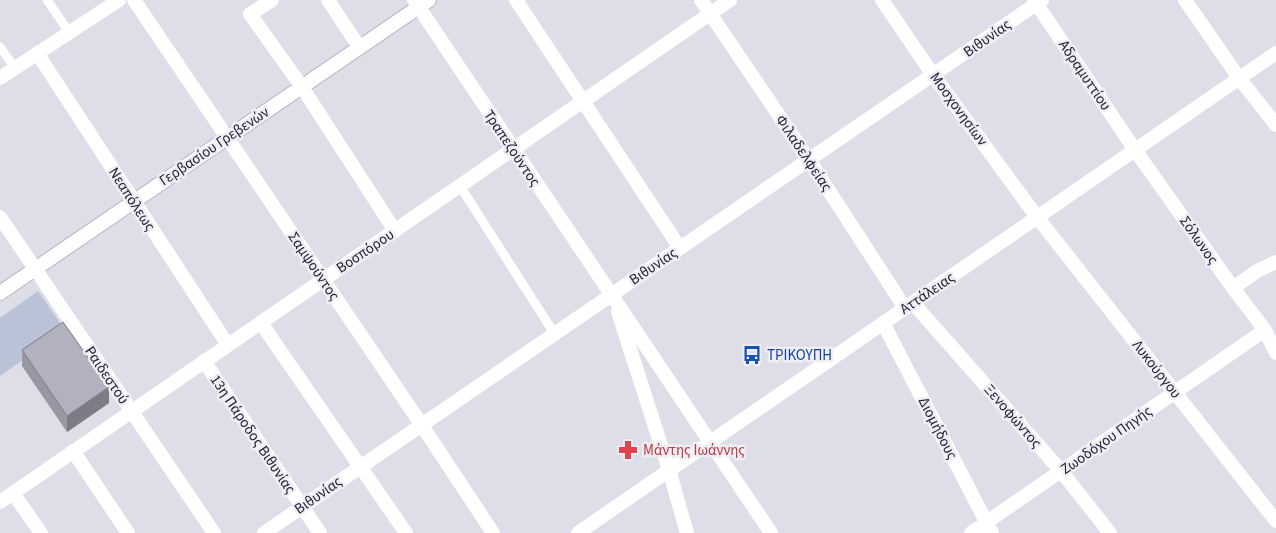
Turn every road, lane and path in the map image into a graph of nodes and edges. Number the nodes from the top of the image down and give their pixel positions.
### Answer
1 (47, 0) edge
2 (119, 0) edge
3 (134, 0) edge
4 (272, 0) edge
5 (328, 0) edge
6 (516, 0) edge
7 (700, 0) edge
8 (730, 0) edge
9 (882, 0) edge
10 (1185, 0) edge
11 (1038, 1) edge
12 (421, 2) edge
13 (710, 14) junction
14 (69, 32) junction
15 (0, 47) edge
16 (360, 47) junction
17 (37, 53) junction
18 (1276, 53) edge
19 (14, 68) junction
20 (933, 75) junction
21 (0, 78) edge
22 (1239, 78) junction
23 (302, 87) junction
24 (583, 101) junction
25 (1276, 126) edge
26 (228, 137) junction
27 (513, 150) junction
28 (1135, 150) junction
29 (809, 160) junction
30 (460, 186) junction
31 (134, 201) junction
32 (1037, 217) junction
33 (0, 218) edge
34 (395, 231) junction
35 (680, 248) junction
36 (1276, 262) edge
37 (35, 269) junction
38 (323, 280) junction
39 (1233, 288) junction
40 (0, 293) edge
41 (612, 294) junction
42 (909, 305) junction
43 (261, 322) junction
44 (883, 323) junction
45 (1265, 330) junction
46 (554, 333) junction
47 (228, 345) junction
48 (1276, 353) edge
49 (204, 362) junction
50 (1175, 392) junction
51 (132, 411) junction
52 (421, 424) junction
53 (710, 442) junction
54 (73, 452) junction
55 (360, 466) junction
56 (669, 470) junction
57 (1061, 471) junction
58 (14, 492) junction
59 (0, 502) edge
60 (302, 506) junction
61 (1276, 521) edge
62 (989, 527) edge
63 (41, 533) edge
64 (128, 533) edge
65 (214, 533) edge
66 (264, 533) edge
67 (320, 533) edge
68 (406, 533) edge
69 (493, 533) edge
70 (578, 533) edge
71 (687, 533) edge
72 (771, 533) edge
73 (971, 533) edge
74 (1110, 533) edge

1 - 14 lane
2 - 14 street
3 - 26 street, Σαμψούντος
4 - 23 street
5 - 16 street
6 - 24 street
7 - 13 street, Φιλαδελφείας
8 - 13 street, Βοσπόρου
9 - 20 street, Μοσχονησίων
10 - 22 street
11 - 20 street, Βιθυνίας
11 - 28 street, Αδραμυττίου
12 - 16 street, Γερβασίου Γρεβενών
12 - 27 street, Τραπεζούντος
13 - 24 street, Βοσπόρου
13 - 29 street, Φιλαδελφείας
14 - 17 street
15 - 19 lane
16 - 23 street, Γερβασίου Γρεβενών
17 - 19 street
17 - 31 street, Νεαπόλεως
18 - 22 street, Αττάλειας
19 - 21 street
20 - 29 street, Βιθυνίας
20 - 32 street, Μοσχονησίων
22 - 25 street
22 - 28 street, Αττάλειας
23 - 26 street, Γερβασίου Γρεβενών
23 - 34 street
24 - 27 street, Βοσπόρου
24 - 35 street
26 - 31 street, Γερβασίου Γρεβενών
26 - 38 street, Σαμψούντος
27 - 30 street, Βοσπόρου
27 - 41 street, Τραπεζούντος
28 - 32 street, Αττάλειας
28 - 39 street, Σόλωνος
29 - 35 street, Βιθυνίας
29 - 42 street, Φιλαδελφείας
30 - 34 street, Βοσπόρου
30 - 46 lane
31 - 37 street, Γερβασίου Γρεβενών
31 - 47 street, Νεαπόλεως
32 - 42 street, Αττάλειας
32 - 50 street, Λυκούργου
33 - 37 street, Ραιδεστού
34 - 38 street, Βοσπόρου
35 - 41 street, Βιθυνίας
36 - 39 street
37 - 40 street, Γερβασίου Γρεβενών
37 - 51 street, Ραιδεστού
38 - 43 street, Βοσπόρου
38 - 52 street, Σαμψούντος
39 - 45 street, Σόλωνος
41 - 46 street, Βιθυνίας
41 - 53 street, Τραπεζούντος
41 - 56 street, Τραπεζούντος
42 - 44 street, Αττάλειας
42 - 57 street, Ξενοφώντος
43 - 47 street, Βοσπόρου
43 - 55 street
44 - 53 street, Αττάλειας
44 - 62 street, Διομήδους
45 - 48 street, Σόλωνος
45 - 50 street, Ζωοδόχου Πηγής
46 - 52 street, Βιθυνίας
47 - 49 street, Βοσπόρου
49 - 51 street, Βοσπόρου
49 - 60 street, 13η Πάροδος Βιθυνίας
50 - 57 street, Ζωοδόχου Πηγής
50 - 61 street, Λυκούργου
51 - 54 street, Βοσπόρου
51 - 65 street, Ραιδεστού
52 - 55 street, Βιθυνίας
52 - 69 street, Σαμψούντος
53 - 56 street, Αττάλειας
53 - 72 street, Τραπεζούντος
54 - 58 street, Βοσπόρου
54 - 64 street
55 - 60 street, Βιθυνίας
55 - 68 street
56 - 70 street, Αττάλειας
56 - 71 street, Τραπεζούντος
57 - 62 street, Ζωοδόχου Πηγής
57 - 74 street, Ξενοφώντος
58 - 59 street, Βοσπόρου
58 - 63 street
60 - 66 street, Βιθυνίας
60 - 67 street, 13η Πάροδος Βιθυνίας
62 - 73 street, Ζωοδόχου Πηγής

